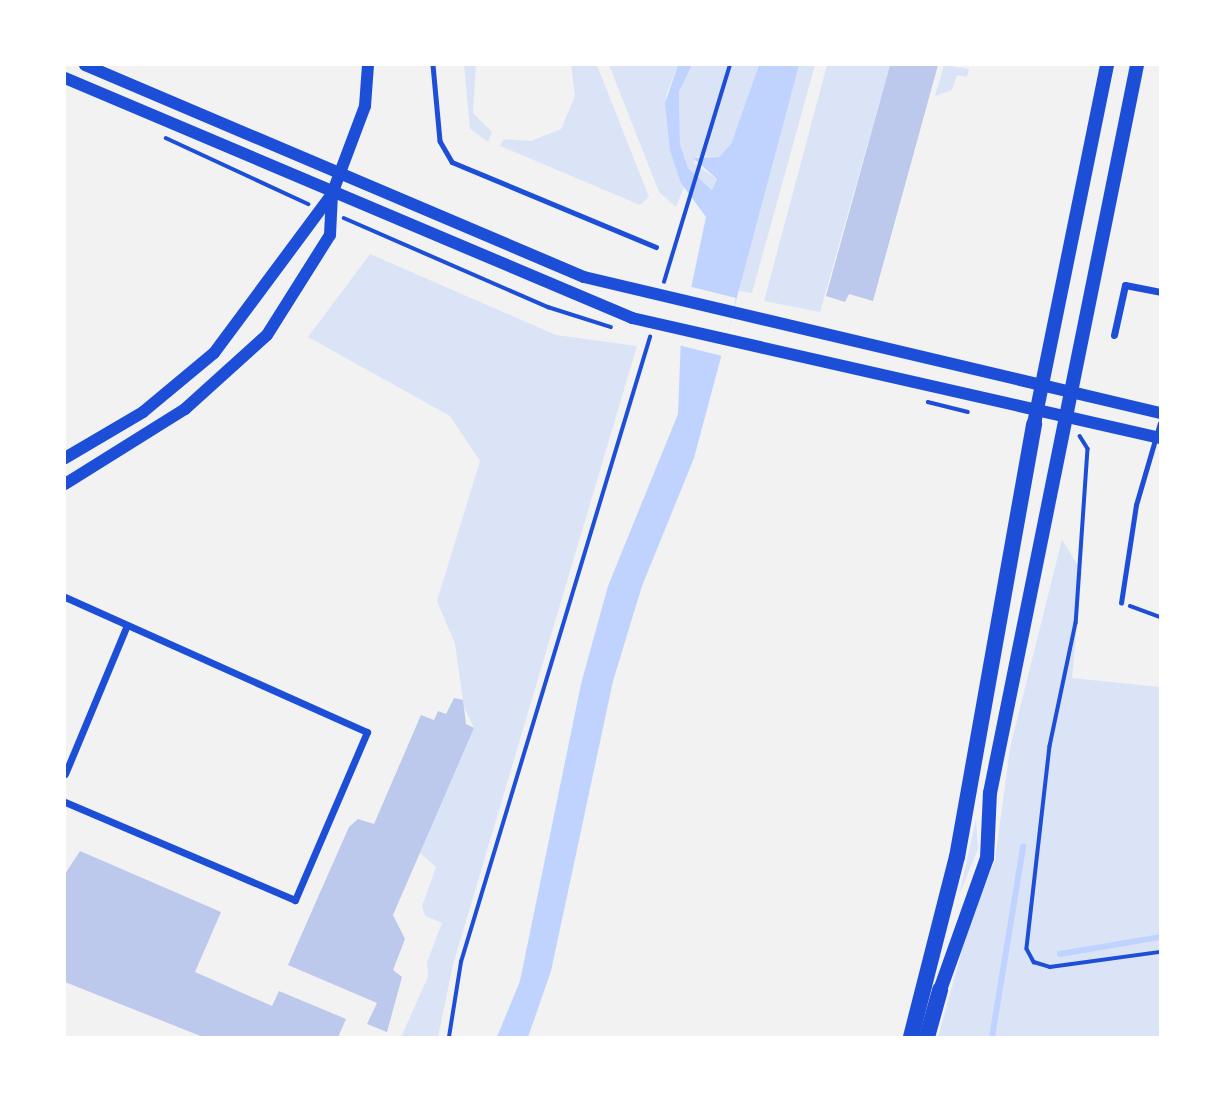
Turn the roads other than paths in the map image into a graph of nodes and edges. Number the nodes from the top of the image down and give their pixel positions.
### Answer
1 (85, 65) edge
2 (368, 65) edge
3 (433, 65) edge
4 (1107, 65) edge
5 (1137, 65) edge
6 (65, 78) edge
7 (341, 173) junction
8 (332, 194) junction
9 (656, 247) dead end
10 (1160, 292) edge
11 (1114, 335) dead end
12 (1041, 385) junction
13 (1072, 392) junction
14 (1160, 413) edge
15 (1035, 417) junction
16 (1065, 423) junction
17 (1160, 423) edge
18 (1158, 438) edge
19 (65, 458) edge
20 (65, 484) edge
21 (65, 597) edge
22 (1121, 603) road end
23 (127, 625) junction
24 (65, 774) edge
25 (65, 802) edge
26 (940, 990) joint
27 (911, 1037) edge
28 (927, 1037) edge

1 - 7 main road
2 - 7 main road
3 - 9 lane
4 - 12 main road
5 - 13 main road
6 - 8 main road
7 - 8 main road
7 - 12 main road
8 - 15 main road
8 - 19 main road
8 - 20 main road
10 - 11 street
12 - 13 main road
12 - 15 main road
13 - 14 main road
13 - 16 main road
15 - 16 main road
15 - 27 highway
16 - 18 main road
16 - 26 main road
17 - 18 lane
18 - 22 lane
21 - 23 street
23 - 24 street
23 - 25 street
26 - 28 highway

